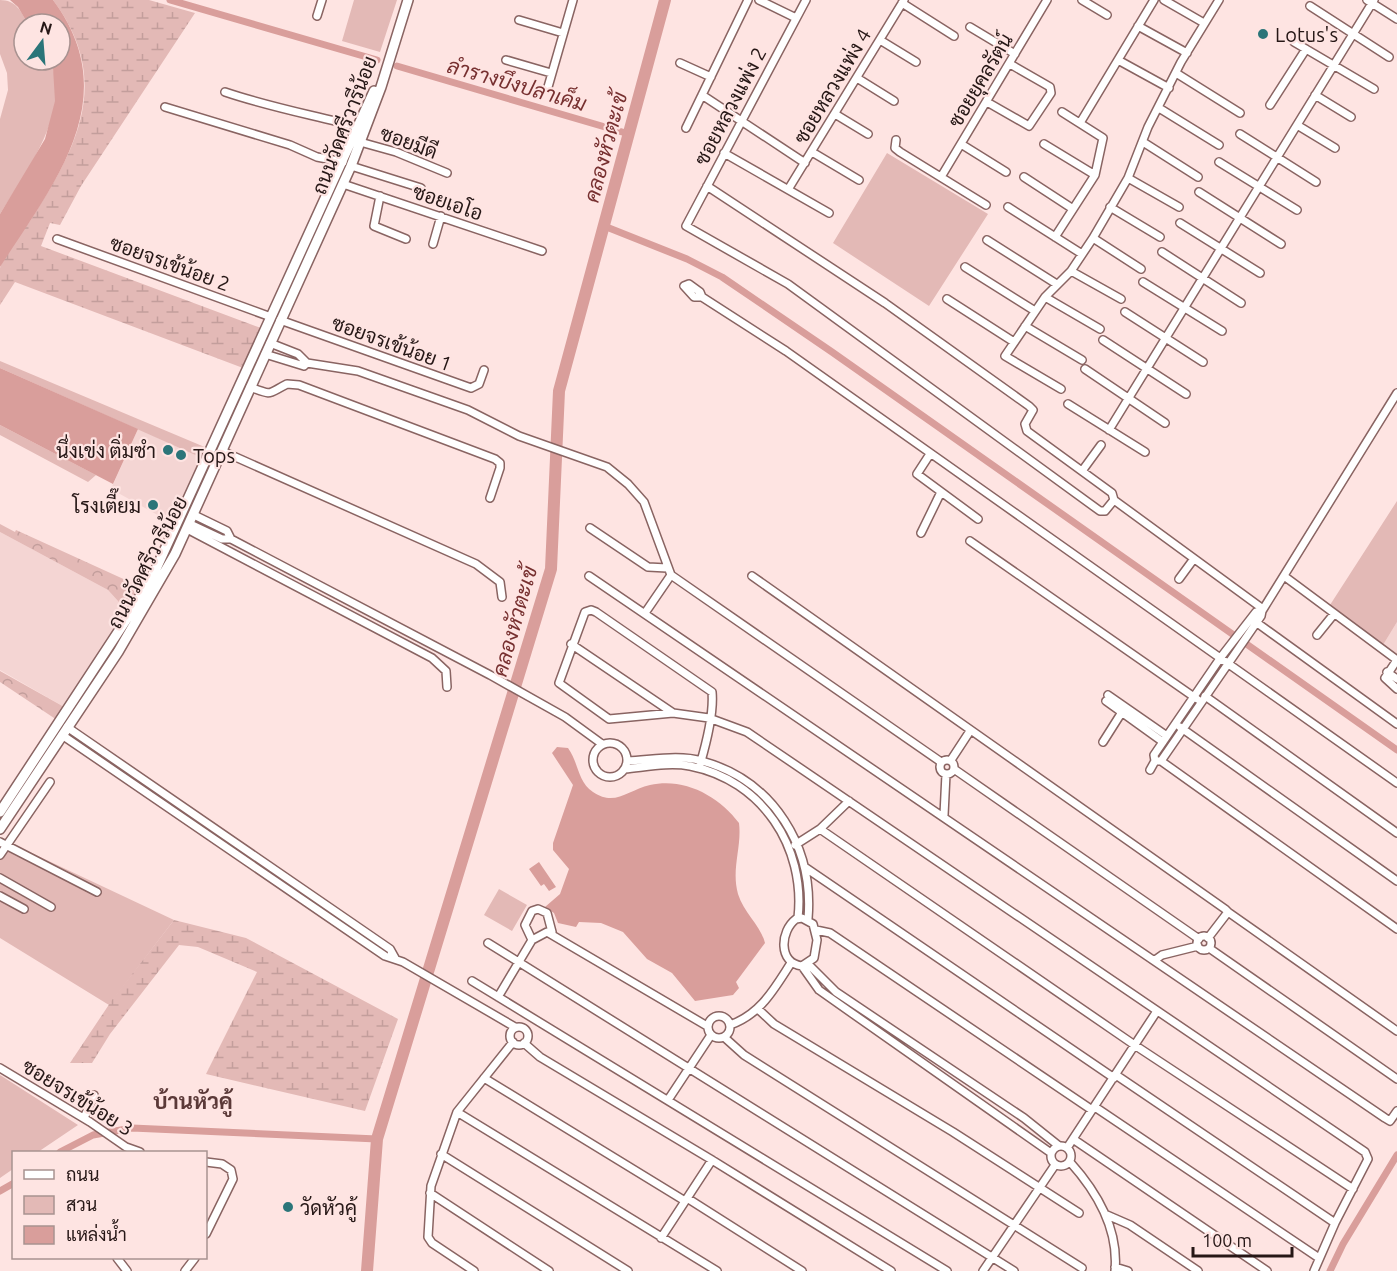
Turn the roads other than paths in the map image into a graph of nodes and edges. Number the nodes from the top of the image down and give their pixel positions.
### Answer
1 (322, 0) edge
2 (408, 0) edge
3 (573, 0) edge
4 (748, 0) edge
5 (759, 0) edge
6 (806, 0) edge
7 (1047, 0) edge
8 (1082, 0) edge
9 (1154, 0) edge
10 (1164, 0) edge
11 (1219, 0) edge
12 (1371, 1) edge
13 (903, 2) edge
14 (1310, 6) dead end
15 (1107, 15) dead end
16 (317, 16) dead end
17 (795, 18) junction
18 (1397, 19) edge
19 (519, 20) dead end
20 (1204, 23) junction
21 (1138, 26) junction
22 (970, 27) dead end
23 (563, 33) junction
24 (1353, 33) junction
25 (954, 36) dead end
26 (880, 39) junction
27 (1294, 42) dead end
28 (1306, 49) junction
29 (1187, 53) junction
30 (391, 54) junction
31 (1015, 54) junction
32 (1389, 57) dead end
33 (506, 60) dead end
34 (1118, 60) junction
35 (680, 63) dead end
36 (916, 63) dead end
37 (1010, 64) junction
38 (1334, 65) junction
39 (551, 73) junction
40 (1176, 73) junction
41 (711, 76) junction
42 (857, 78) junction
43 (548, 87) dead end
44 (1169, 88) junction
45 (1374, 89) dead end
46 (225, 92) dead end
47 (702, 95) junction
48 (1315, 95) junction
49 (894, 101) dead end
50 (987, 102) junction
51 (1269, 105) dead end
52 (165, 107) dead end
53 (1159, 108) junction
54 (1062, 112) dead end
55 (1240, 113) dead end
56 (835, 114) junction
57 (1351, 117) dead end
58 (742, 119) junction
59 (1080, 123) junction
60 (1297, 125) junction
61 (358, 127) junction
62 (686, 128) dead end
63 (868, 134) dead end
64 (1240, 134) dead end
65 (896, 140) dead end
66 (360, 142) junction
67 (1143, 142) junction
68 (961, 144) junction
69 (1044, 144) dead end
70 (1219, 145) dead end
71 (1335, 148) dead end
72 (812, 152) junction
73 (724, 153) junction
74 (1277, 158) junction
75 (1219, 162) dead end
76 (805, 163) junction
77 (347, 164) junction
78 (1006, 172) dead end
79 (447, 173) dead end
80 (1095, 175) junction
81 (941, 177) junction
82 (1024, 177) dead end
83 (1128, 177) junction
84 (1198, 177) dead end
85 (859, 180) dead end
86 (1316, 182) dead end
87 (343, 184) junction
88 (706, 186) junction
89 (1259, 187) junction
90 (421, 188) dead end
91 (789, 188) junction
92 (1199, 192) dead end
93 (380, 196) junction
94 (986, 205) dead end
95 (1008, 207) dead end
96 (1110, 207) junction
97 (1179, 207) dead end
98 (1073, 209) junction
99 (1297, 210) dead end
100 (829, 213) dead end
101 (441, 216) junction
102 (1240, 218) junction
103 (1180, 223) dead end
104 (1055, 237) junction
105 (1160, 237) dead end
106 (406, 238) dead end
107 (1093, 238) junction
108 (57, 239) dead end
109 (987, 240) dead end
110 (433, 244) dead end
111 (1281, 244) dead end
112 (1221, 249) junction
113 (542, 251) dead end
114 (1162, 252) dead end
115 (1082, 254) junction
116 (965, 267) dead end
117 (1141, 269) dead end
118 (1071, 271) junction
119 (1260, 273) dead end
120 (1202, 278) junction
121 (1143, 282) dead end
122 (1055, 283) junction
123 (702, 297) dead end
124 (1045, 297) junction
125 (1122, 298) dead end
126 (947, 299) dead end
127 (1241, 303) dead end
128 (1184, 308) junction
129 (1035, 312) junction
130 (1125, 312) dead end
131 (276, 319) junction
132 (1025, 326) junction
133 (1100, 328) dead end
134 (1222, 332) dead end
135 (1166, 338) junction
136 (1103, 340) dead end
137 (1014, 342) junction
138 (270, 343) junction
139 (265, 354) junction
140 (1082, 360) dead end
141 (1203, 362) dead end
142 (308, 363) junction
143 (1147, 368) junction
144 (1085, 369) dead end
145 (484, 370) dead end
146 (250, 387) junction
147 (1061, 389) dead end
148 (1397, 393) edge
149 (1186, 394) dead end
150 (1129, 398) junction
151 (1068, 404) dead end
152 (1165, 423) dead end
153 (1109, 430) junction
154 (1101, 445) dead end
155 (222, 451) junction
156 (1145, 452) dead end
157 (930, 454) junction
158 (1082, 471) junction
159 (941, 492) junction
160 (490, 498) dead end
161 (1114, 500) junction
162 (181, 514) junction
163 (978, 519) dead end
164 (190, 523) junction
165 (590, 528) dead end
166 (921, 533) dead end
167 (970, 541) dead end
168 (1193, 560) junction
169 (669, 572) junction
170 (589, 576) dead end
171 (752, 576) dead end
172 (1284, 576) junction
173 (1179, 579) dead end
174 (502, 597) dead end
175 (1262, 610) junction
176 (645, 613) junction
177 (1334, 614) junction
178 (1253, 621) junction
179 (1317, 635) dead end
180 (571, 644) junction
181 (1231, 651) junction
182 (1221, 657) junction
183 (1397, 660) edge
184 (1227, 663) junction
185 (1388, 672) junction
186 (1397, 679) edge
187 (447, 687) dead end
188 (1397, 689) edge
189 (1194, 697) junction
190 (1203, 699) junction
191 (1122, 712) junction
192 (673, 713) junction
193 (709, 718) junction
194 (1175, 724) junction
195 (1397, 724) edge
196 (1183, 729) junction
197 (65, 731) junction
198 (970, 731) junction
199 (1165, 739) junction
200 (1103, 742) dead end
201 (602, 744) junction
202 (101, 750) junction
203 (96, 758) junction
204 (951, 760) junction
205 (1158, 761) junction
206 (941, 762) junction
207 (700, 764) junction
208 (627, 765) junction
209 (954, 769) junction
210 (1150, 770) dead end
211 (946, 774) junction
212 (50, 782) dead end
213 (1397, 783) edge
214 (162, 793) junction
215 (157, 800) junction
216 (849, 801) junction
217 (0, 812) edge
218 (944, 815) junction
219 (0, 829) edge
220 (820, 829) junction
221 (1397, 833) edge
222 (226, 837) junction
223 (3, 844) edge
224 (220, 844) junction
225 (798, 844) junction
226 (790, 847) junction
227 (0, 855) edge
228 (806, 868) junction
229 (0, 878) edge
230 (287, 879) junction
231 (1397, 881) edge
232 (282, 886) junction
233 (97, 892) dead end
234 (0, 896) edge
235 (51, 908) dead end
236 (24, 909) dead end
237 (1228, 912) junction
238 (798, 918) junction
239 (348, 920) junction
240 (808, 920) junction
241 (343, 928) junction
242 (1397, 929) edge
243 (816, 930) junction
244 (552, 932) junction
245 (1208, 938) junction
246 (532, 940) junction
247 (1198, 942) junction
248 (488, 943) dead end
249 (1209, 948) junction
250 (395, 958) junction
251 (1155, 960) junction
252 (519, 962) junction
253 (791, 963) junction
254 (805, 965) junction
255 (472, 981) dead end
256 (498, 997) junction
257 (758, 1009) junction
258 (1158, 1011) junction
259 (730, 1025) junction
260 (707, 1026) junction
261 (515, 1028) junction
262 (1397, 1031) edge
263 (711, 1035) junction
264 (724, 1037) junction
265 (513, 1042) junction
266 (524, 1043) junction
267 (1136, 1046) junction
268 (924, 1050) junction
269 (919, 1058) junction
270 (689, 1066) junction
271 (0, 1068) edge
272 (1115, 1077) junction
273 (484, 1078) junction
274 (1397, 1079) edge
275 (94, 1095) dead end
276 (668, 1100) junction
277 (1094, 1108) junction
278 (1397, 1111) edge
279 (457, 1112) junction
280 (87, 1120) junction
281 (1073, 1139) junction
282 (1063, 1147) junction
283 (137, 1151) edge
284 (1051, 1153) junction
285 (441, 1154) junction
286 (712, 1160) junction
287 (207, 1162) edge
288 (1070, 1162) junction
289 (1055, 1165) junction
290 (1039, 1187) junction
291 (1353, 1189) junction
292 (430, 1193) junction
293 (686, 1200) junction
294 (1079, 1213) dead end
295 (1107, 1215) junction
296 (1335, 1223) junction
297 (1015, 1224) junction
298 (207, 1232) edge
299 (661, 1238) junction
300 (993, 1256) junction
301 (1318, 1258) junction
302 (1082, 1268) dead end
303 (1115, 1269) edge
304 (474, 1271) edge
305 (549, 1271) edge
306 (628, 1271) edge
307 (717, 1271) edge
308 (802, 1271) edge
309 (891, 1271) edge
310 (947, 1271) edge
311 (983, 1271) edge
312 (1014, 1271) edge
313 (1128, 1271) edge
314 (1198, 1271) edge
315 (1267, 1271) edge
316 (1314, 1271) edge

1 - 16 street
2 - 30 main road
3 - 23 street
4 - 41 street
5 - 17 street
6 - 17 street, ซอยหลวงแพ่ง 2
7 - 31 street, ซอยยุคลรัตน์
8 - 15 street
9 - 21 street
10 - 20 street
11 - 20 street
12 - 18 street
12 - 24 street
13 - 25 street
13 - 26 street, ซอยหลวงแพ่ง 4
14 - 24 street
17 - 58 street, ซอยหลวงแพ่ง 2
19 - 23 street
20 - 29 street
21 - 29 street
21 - 34 street
22 - 31 street
23 - 39 street
24 - 32 street
24 - 38 street
26 - 36 street
26 - 42 street, ซอยหลวงแพ่ง 4
27 - 28 street
28 - 38 street
28 - 51 street
29 - 40 street
30 - 61 main road, ถนนวัดศรีวารีน้อย
30 - 66 main road, ถนนวัดศรีวารีน้อย
31 - 37 street, ซอยยุคลรัตน์
33 - 39 street
34 - 44 street
34 - 59 street
35 - 41 street
37 - 50 street, ซอยยุคลรัตน์
37 - 50 street
38 - 45 street
38 - 48 street
39 - 43 street
40 - 44 street
40 - 55 street
41 - 47 street
42 - 49 street
42 - 56 street, ซอยหลวงแพ่ง 4
44 - 53 street
46 - 61 street
47 - 58 street
47 - 62 street
48 - 57 street
48 - 60 street
50 - 68 street, ซอยยุคลรัตน์
52 - 77 street
53 - 67 street
53 - 70 street
54 - 59 street
56 - 63 street
56 - 72 street, ซอยหลวงแพ่ง 4
58 - 73 street, ซอยหลวงแพ่ง 2
58 - 76 street
59 - 80 street
60 - 71 street
60 - 74 street
61 - 77 main road, ถนนวัดศรีวารีน้อย
64 - 74 street
65 - 81 street
66 - 77 main road, ถนนวัดศรีวารีน้อย
66 - 79 street, ซอยมีดี
67 - 83 street
67 - 84 street
68 - 78 street
68 - 81 street, ซอยยุคลรัตน์
69 - 80 street
72 - 76 street, ซอยหลวงแพ่ง 4
72 - 85 street
73 - 88 street, ซอยหลวงแพ่ง 2
73 - 91 street
74 - 86 street
74 - 89 street
75 - 89 street
76 - 91 street, ซอยหลวงแพ่ง 4
77 - 87 main road, ถนนวัดศรีวารีน้อย
77 - 90 street
77 - 131 main road, ถนนวัดศรีวารีน้อย
80 - 98 street
81 - 94 street
82 - 98 street
83 - 96 street
83 - 97 street
87 - 93 street, ซอยเอโอ
87 - 131 main road, ถนนวัดศรีวารีน้อย
88 - 158 street
88 - 161 street, ซอยหลวงแพ่ง 2
89 - 99 street
89 - 102 street
91 - 100 street
92 - 102 street
93 - 101 street, ซอยเอโอ
93 - 106 street
95 - 104 street
96 - 105 street
96 - 107 street
98 - 104 street
101 - 110 street
101 - 113 street, ซอยเอโอ
102 - 111 street
102 - 112 street
103 - 112 street
104 - 115 street
107 - 115 street
107 - 117 street
108 - 131 street, ซอยจรเข้น้อย 2
109 - 122 street
112 - 119 street
112 - 120 street
114 - 120 street
115 - 118 street
116 - 129 street
118 - 122 street
118 - 125 street
120 - 127 street
120 - 128 street
121 - 128 street
122 - 124 street
123 - 157 street
124 - 129 street
124 - 133 street
126 - 137 street
128 - 134 street
128 - 135 street
129 - 132 street
130 - 135 street
131 - 138 main road, ถนนวัดศรีวารีน้อย
131 - 145 street, ซอยจรเข้น้อย 1
131 - 162 main road, ถนนวัดศรีวารีน้อย
132 - 137 street
132 - 140 street
135 - 141 street
135 - 143 street
136 - 143 street
137 - 147 street
138 - 139 main road, ถนนวัดศรีวารีน้อย
138 - 142 street
139 - 142 street
139 - 146 main road, ถนนวัดศรีวารีน้อย
142 - 169 street
143 - 149 street
143 - 150 street
144 - 150 street
146 - 155 main road, ถนนวัดศรีวารีน้อย
146 - 160 street
148 - 172 street
150 - 152 street
150 - 153 street
151 - 153 street
153 - 156 street
154 - 158 street
155 - 164 main road, ถนนวัดศรีวารีน้อย
155 - 174 street
157 - 159 street
157 - 182 street
158 - 161 street
159 - 163 street
159 - 166 street
161 - 168 street
162 - 164 main road
162 - 217 main road, ถนนวัดศรีวารีน้อย
164 - 187 street
164 - 197 main road, ถนนวัดศรีวารีน้อย
164 - 201 street
165 - 169 street
167 - 189 street
168 - 173 street
168 - 175 street
169 - 176 street
169 - 206 street
170 - 176 street
171 - 198 street
172 - 175 street
172 - 177 street
175 - 178 street
176 - 218 street
177 - 179 street
177 - 183 street
178 - 181 street
178 - 195 street
180 - 192 street
180 - 192 street
180 - 193 street
181 - 182 street
181 - 184 street
182 - 184 street
182 - 189 street
183 - 185 street
184 - 190 street
184 - 213 street
185 - 186 street
185 - 188 street
189 - 190 street
189 - 194 street
190 - 196 street
190 - 221 street
191 - 199 street
191 - 199 street
191 - 200 street
192 - 193 street
193 - 207 street
193 - 216 street
194 - 196 street
194 - 199 street
196 - 205 street
196 - 231 street
197 - 202 street
197 - 203 street
197 - 219 main road, ถนนวัดศรีวารีน้อย
198 - 204 street
198 - 237 street
199 - 205 street
201 - 208 street
201 - 208 street
202 - 203 street
202 - 214 street
203 - 215 street
204 - 206 street
204 - 209 street
205 - 210 street
205 - 242 street
206 - 211 street
207 - 208 street
207 - 225 street
207 - 226 street
209 - 211 street
209 - 247 street
211 - 218 street
212 - 223 street
214 - 215 street
214 - 222 street
215 - 224 street
216 - 220 street
216 - 258 street
218 - 251 street
220 - 225 street
220 - 267 street
222 - 224 street
222 - 230 street
223 - 227 street
223 - 233 street
224 - 232 street
225 - 226 street
225 - 228 street
226 - 238 street
228 - 240 street
228 - 272 street
229 - 235 street
230 - 232 street
230 - 239 street
232 - 241 street
234 - 236 street
237 - 245 street
237 - 262 street
238 - 240 street
238 - 253 street
239 - 241 street
239 - 250 street
240 - 243 street
241 - 250 street
243 - 254 street
243 - 277 street
244 - 246 street
244 - 246 street
244 - 260 street
245 - 247 street
245 - 249 street
246 - 252 street
247 - 249 street
247 - 251 street
248 - 252 street
249 - 274 street
250 - 261 street
251 - 278 street
252 - 256 street
252 - 270 street
253 - 254 street
253 - 257 street
254 - 268 street
254 - 269 street
255 - 256 street
256 - 276 street
257 - 259 street
257 - 290 street
258 - 267 street
258 - 291 street
259 - 260 street
259 - 264 street
260 - 263 street
261 - 265 street
261 - 266 street
263 - 264 street
263 - 270 street
264 - 297 street
265 - 266 street
265 - 273 street
266 - 286 street
267 - 272 street
267 - 291 street
268 - 269 street
268 - 282 street
269 - 284 street
270 - 276 street
270 - 300 street
271 - 280 street, ซอยจรเข้น้อย 3
272 - 277 street
272 - 296 street
273 - 279 street
273 - 293 street
275 - 280 street
276 - 310 street
277 - 281 street
277 - 301 street
279 - 285 street
279 - 299 street
280 - 283 street, ซอยจรเข้น้อย 3
281 - 282 street
281 - 315 street
282 - 284 street
282 - 288 street
284 - 289 street
285 - 292 street
285 - 306 street
286 - 293 street
286 - 309 street
287 - 298 street
288 - 289 street
288 - 295 street
289 - 290 street
290 - 294 street
290 - 297 street
291 - 296 street
292 - 304 street
292 - 305 street
293 - 299 street
293 - 308 street
295 - 303 street
295 - 314 street
296 - 301 street
297 - 300 street
297 - 302 street
299 - 307 street
300 - 311 street
300 - 312 street
301 - 316 street
303 - 313 street

